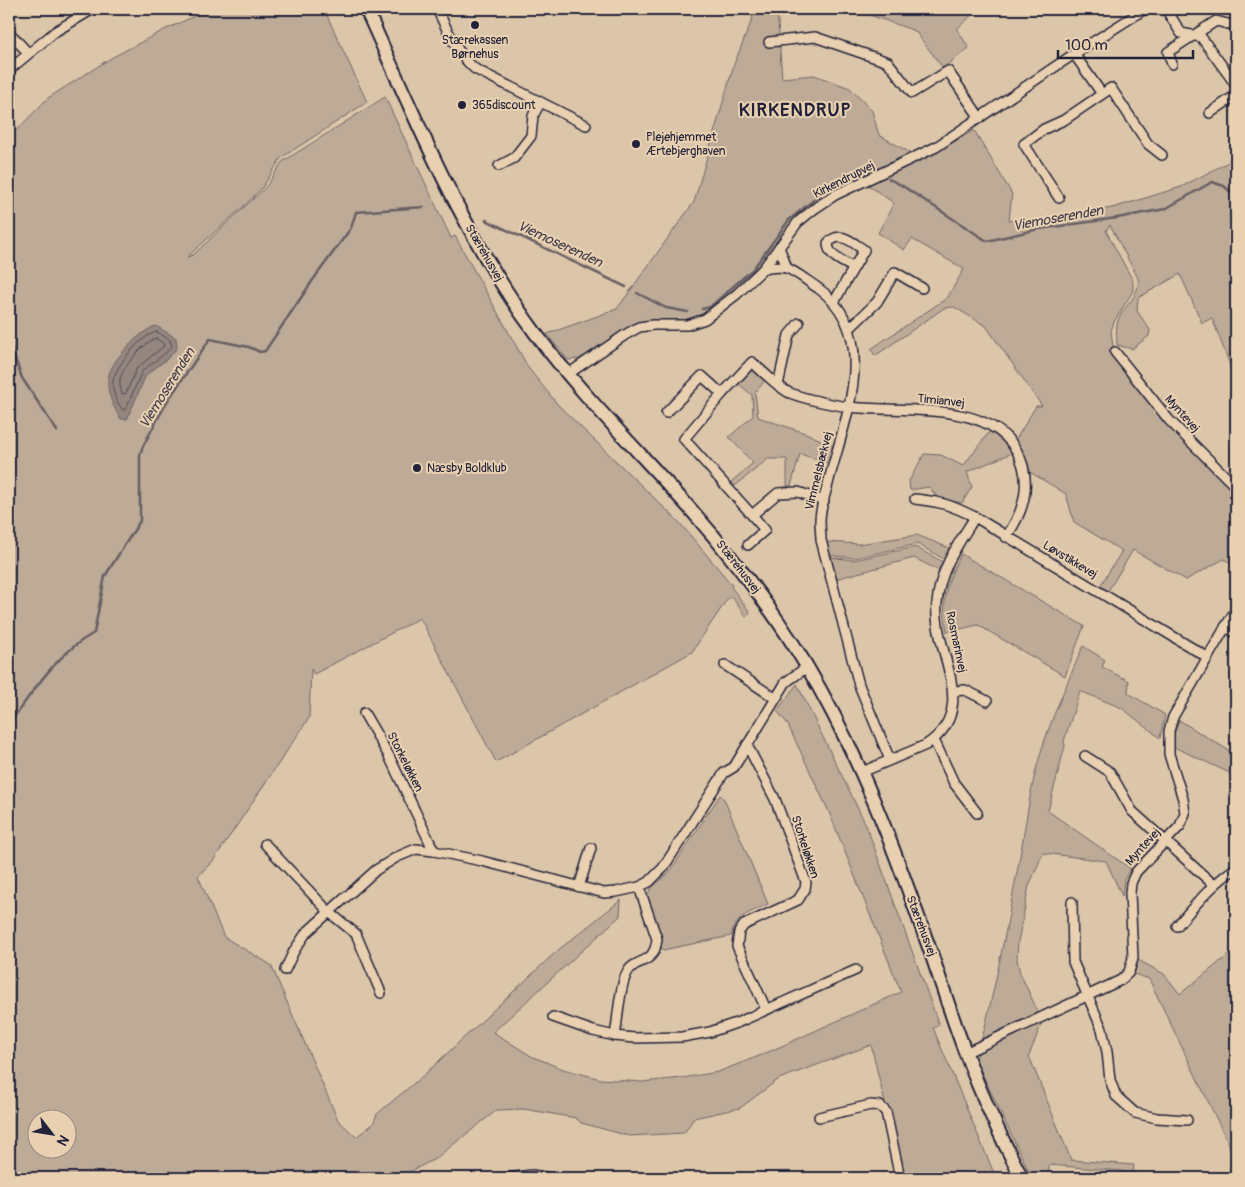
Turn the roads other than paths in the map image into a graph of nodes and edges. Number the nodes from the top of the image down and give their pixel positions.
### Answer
1 (93, 9) edge
2 (366, 9) edge
3 (437, 9) edge
4 (1145, 9) edge
5 (1166, 9) edge
6 (1228, 24) dead end
7 (9, 32) edge
8 (1194, 35) junction
9 (769, 42) dead end
10 (28, 53) junction
11 (1074, 54) junction
12 (1172, 64) dead end
13 (9, 70) edge
14 (1236, 85) edge
15 (1102, 94) junction
16 (1236, 95) edge
17 (540, 103) junction
18 (1210, 113) dead end
19 (980, 118) junction
20 (586, 126) dead end
21 (1162, 155) dead end
22 (499, 166) dead end
23 (1059, 198) dead end
24 (779, 247) junction
25 (787, 268) junction
26 (854, 268) dead end
27 (763, 269) junction
28 (922, 288) dead end
29 (834, 302) junction
30 (799, 323) dead end
31 (849, 329) junction
32 (1115, 352) dead end
33 (568, 374) junction
34 (778, 384) junction
35 (722, 394) junction
36 (848, 407) junction
37 (666, 413) dead end
38 (1236, 487) edge
39 (915, 499) dead end
40 (824, 501) junction
41 (752, 515) junction
42 (975, 517) junction
43 (1006, 537) junction
44 (748, 545) dead end
45 (1236, 609) edge
46 (1226, 627) junction
47 (1236, 633) edge
48 (1207, 657) junction
49 (725, 665) dead end
50 (807, 667) junction
51 (954, 691) junction
52 (776, 698) junction
53 (987, 701) dead end
54 (364, 713) dead end
55 (934, 740) junction
56 (747, 745) junction
57 (1086, 756) dead end
58 (890, 760) junction
59 (862, 772) junction
60 (977, 813) dead end
61 (1166, 841) junction
62 (265, 844) dead end
63 (591, 848) dead end
64 (434, 851) junction
65 (1236, 868) edge
66 (1214, 886) junction
67 (579, 887) junction
68 (640, 887) junction
69 (1072, 902) dead end
70 (329, 912) junction
71 (1177, 926) dead end
72 (284, 970) dead end
73 (856, 970) dead end
74 (381, 993) dead end
75 (1088, 994) junction
76 (766, 1010) junction
77 (553, 1017) dead end
78 (616, 1036) junction
79 (965, 1053) junction
80 (819, 1118) dead end
81 (1187, 1120) dead end
82 (507, 1178) edge
83 (550, 1178) edge
84 (900, 1178) edge
85 (1022, 1178) edge

1 - 10 street
2 - 33 street, Stærehusvej
3 - 17 street
4 - 11 street, Kirkendrupvej
5 - 8 street
6 - 8 street
7 - 10 street
8 - 12 street
8 - 14 street
9 - 19 street
10 - 13 street
11 - 15 street
11 - 19 street, Kirkendrupvej
15 - 21 street
15 - 23 street
16 - 18 street
17 - 20 street
17 - 22 street
19 - 24 street, Kirkendrupvej
24 - 25 street
24 - 27 street, Kirkendrupvej
25 - 27 street
25 - 29 street, Vimmelsbækvej
26 - 29 street
27 - 33 street, Kirkendrupvej
28 - 31 street
29 - 31 street, Vimmelsbækvej
30 - 34 street
31 - 36 street, Vimmelsbækvej
32 - 38 street, Myntevej
33 - 50 street, Stærehusvej
34 - 35 street, Timianvej
34 - 36 street, Timianvej
35 - 37 street
35 - 41 street
36 - 40 street, Vimmelsbækvej
36 - 43 street, Timianvej
39 - 42 street, Løvstikkevej
40 - 41 street
40 - 58 street, Vimmelsbækvej
41 - 44 street
42 - 43 street, Løvstikkevej
42 - 51 street, Rosmarinvej
43 - 48 street, Løvstikkevej
45 - 46 street, Myntevej
46 - 47 street
46 - 48 street, Myntevej
48 - 61 street, Myntevej
49 - 52 street
50 - 52 street
50 - 59 street, Stærehusvej
51 - 53 street, Rosmarinvej
51 - 55 street, Rosmarinvej
52 - 56 street
54 - 64 street, Storkeløkken
55 - 58 street
55 - 60 street
56 - 68 street
56 - 76 street, Storkeløkken
57 - 61 street
58 - 59 street
59 - 79 street, Stærehusvej
61 - 66 street
61 - 75 street, Myntevej
62 - 70 street
63 - 67 street
64 - 67 street
64 - 70 street
65 - 66 street
66 - 71 street
67 - 68 street
68 - 78 street
69 - 75 street
70 - 72 street
70 - 74 street
73 - 76 street
75 - 79 street, Myntevej
75 - 81 street
76 - 78 street
77 - 78 street
79 - 85 street, Stærehusvej
80 - 84 street
82 - 83 street

